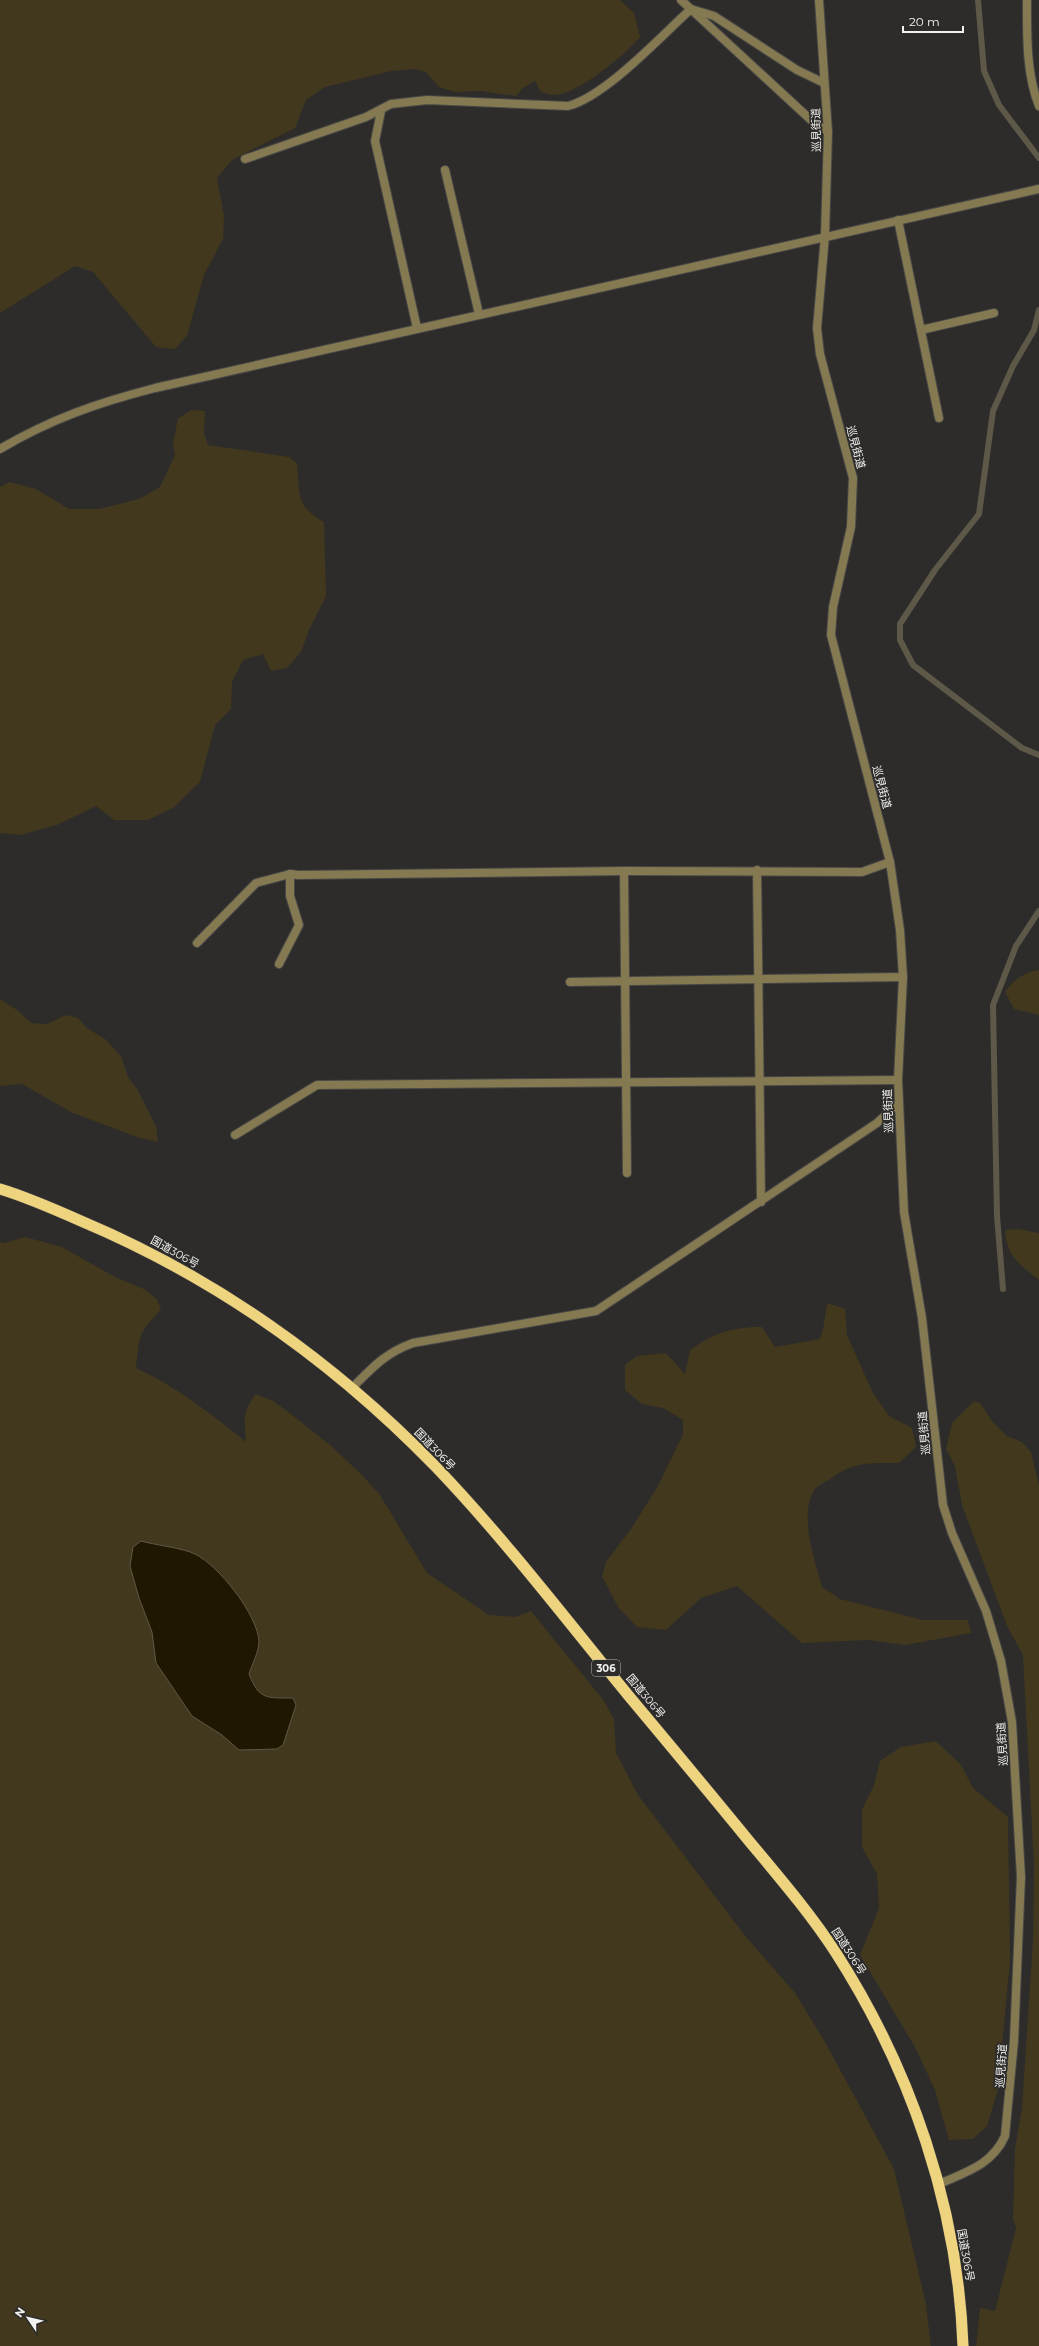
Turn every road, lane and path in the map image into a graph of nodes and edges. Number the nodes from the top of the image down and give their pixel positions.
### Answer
1 (681, 0) edge
2 (819, 0) edge
3 (1027, 0) edge
4 (691, 9) junction
5 (824, 83) junction
6 (1039, 106) edge
7 (380, 111) junction
8 (828, 132) junction
9 (245, 159) dead end
10 (445, 170) dead end
11 (1039, 189) edge
12 (898, 220) junction
13 (825, 236) junction
14 (994, 313) dead end
15 (480, 314) junction
16 (416, 328) junction
17 (920, 330) junction
18 (939, 418) dead end
19 (0, 450) edge
20 (890, 862) junction
21 (757, 870) junction
22 (624, 871) junction
23 (294, 875) junction
24 (197, 943) dead end
25 (279, 964) dead end
26 (903, 978) junction
27 (759, 979) junction
28 (626, 980) junction
29 (570, 982) dead end
30 (898, 1080) junction
31 (759, 1081) junction
32 (627, 1082) junction
33 (899, 1103) junction
34 (235, 1135) dead end
35 (627, 1174) dead end
36 (0, 1189) edge
37 (761, 1202) junction
38 (351, 1389) junction
39 (939, 2184) junction
40 (963, 2346) edge

1 - 4 street
2 - 5 street, 巡見街道
3 - 6 street
4 - 5 street
4 - 7 street
4 - 8 street
5 - 8 street, 巡見街道
7 - 9 street
7 - 16 street
8 - 13 street, 巡見街道
10 - 15 street
11 - 12 street
12 - 13 street
12 - 17 street
13 - 15 street
13 - 20 street, 巡見街道
14 - 17 street
15 - 16 street
16 - 19 street
17 - 18 street
20 - 21 street
20 - 26 street, 巡見街道
21 - 22 street
21 - 27 street
22 - 23 street
22 - 28 street
23 - 24 street
23 - 25 street
26 - 27 street
26 - 30 street, 巡見街道
27 - 28 street
27 - 31 street
28 - 29 street
28 - 32 street
30 - 31 street
30 - 33 street, 巡見街道
31 - 32 street
31 - 37 street
32 - 34 street
32 - 35 street
33 - 37 street
33 - 39 street, 巡見街道
36 - 38 highway, 国道306号 / 306
37 - 38 street
38 - 39 highway, 国道306号 / 306
39 - 40 highway, 国道306号 / 306

